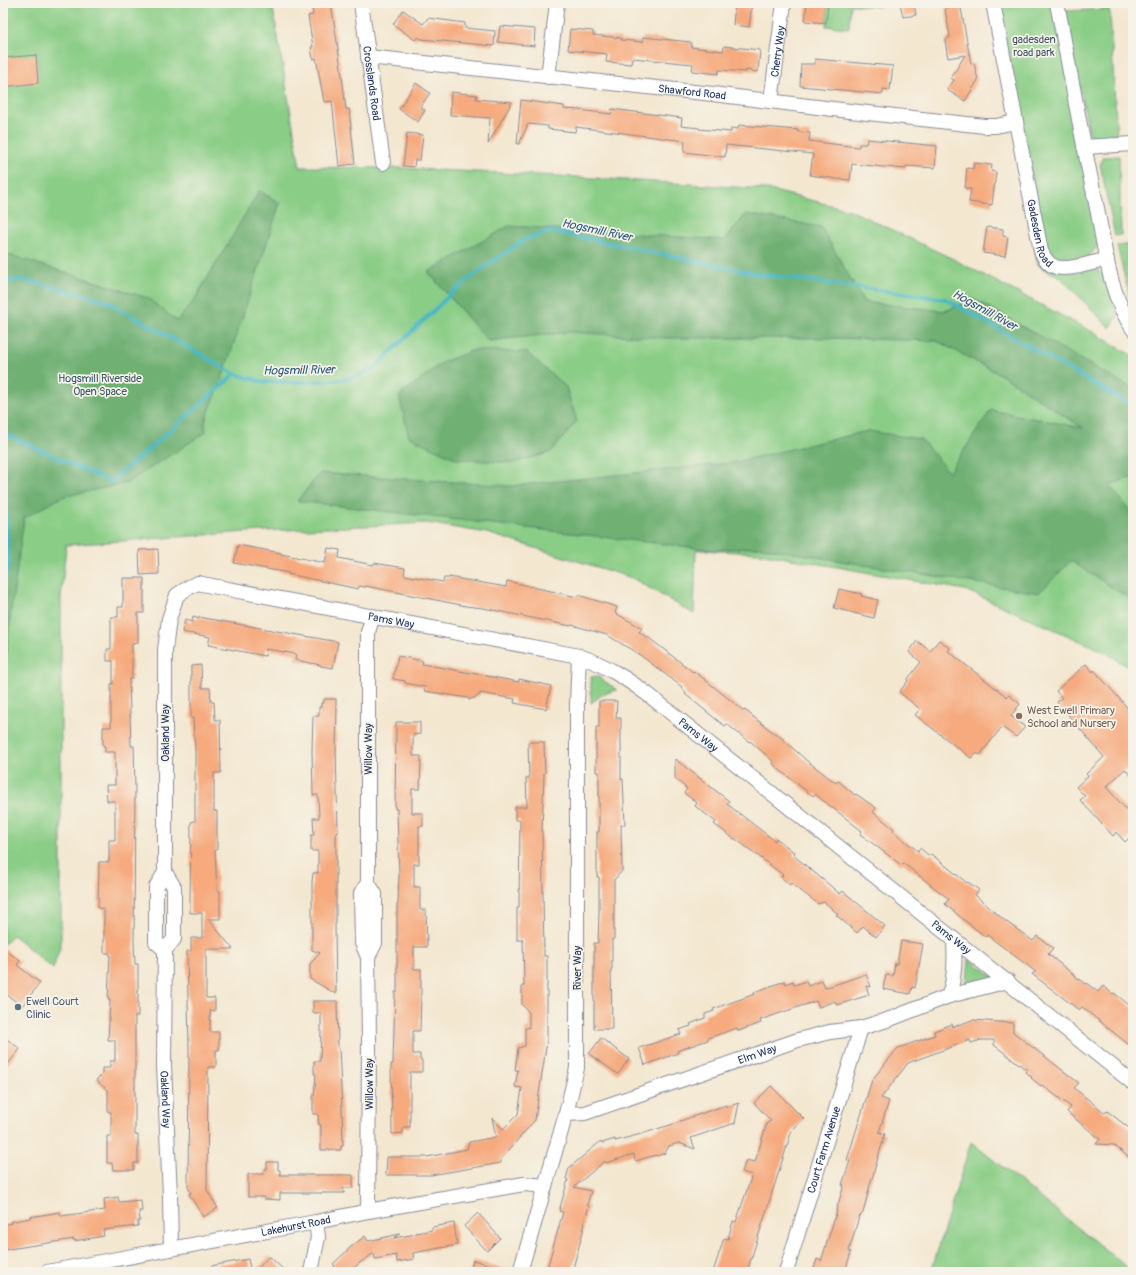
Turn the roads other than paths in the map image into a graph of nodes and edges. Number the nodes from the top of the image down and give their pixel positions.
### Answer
1 (361, 3) edge
2 (557, 3) edge
3 (784, 3) edge
4 (993, 3) edge
5 (1057, 3) edge
6 (368, 57) junction
7 (548, 77) junction
8 (771, 101) junction
9 (1016, 122) junction
10 (1133, 144) edge
11 (1084, 148) junction
12 (382, 163) dead end
13 (1107, 259) junction
14 (1133, 329) edge
15 (177, 595) joint
16 (373, 616) junction
17 (579, 656) junction
18 (954, 940) junction
19 (1008, 981) junction
20 (949, 996) junction
21 (861, 1028) junction
22 (1133, 1082) edge
23 (566, 1114) junction
24 (545, 1186) junction
25 (368, 1211) junction
26 (316, 1222) junction
27 (171, 1249) junction
28 (47, 1272) edge
29 (311, 1272) edge
30 (520, 1272) edge
31 (786, 1272) edge

1 - 6 street, Crosslands Road
2 - 7 street
3 - 8 street, Cherry Way
4 - 9 street, Gadesden Road
5 - 11 street
6 - 7 street, Shawford Road
6 - 12 street, Crosslands Road
7 - 8 street, Shawford Road
8 - 9 street, Shawford Road
9 - 13 street, Gadesden Road
10 - 11 street
11 - 13 street
13 - 14 street
15 - 16 street, Pams Way
15 - 27 street, Oakland Way
16 - 17 street, Pams Way
16 - 25 street, Willow Way
17 - 18 street, Pams Way
17 - 23 street, River Way
18 - 19 street, Pams Way
18 - 20 street
19 - 20 street, Elm Way
19 - 22 street, Pams Way
20 - 21 street, Elm Way
21 - 23 street, Elm Way
21 - 31 street, Court Farm Avenue
23 - 24 street, River Way
24 - 25 street, Lakehurst Road
24 - 30 street, River Way
25 - 26 street, Lakehurst Road
26 - 27 street, Lakehurst Road
26 - 29 street
27 - 28 street, Lakehurst Road

